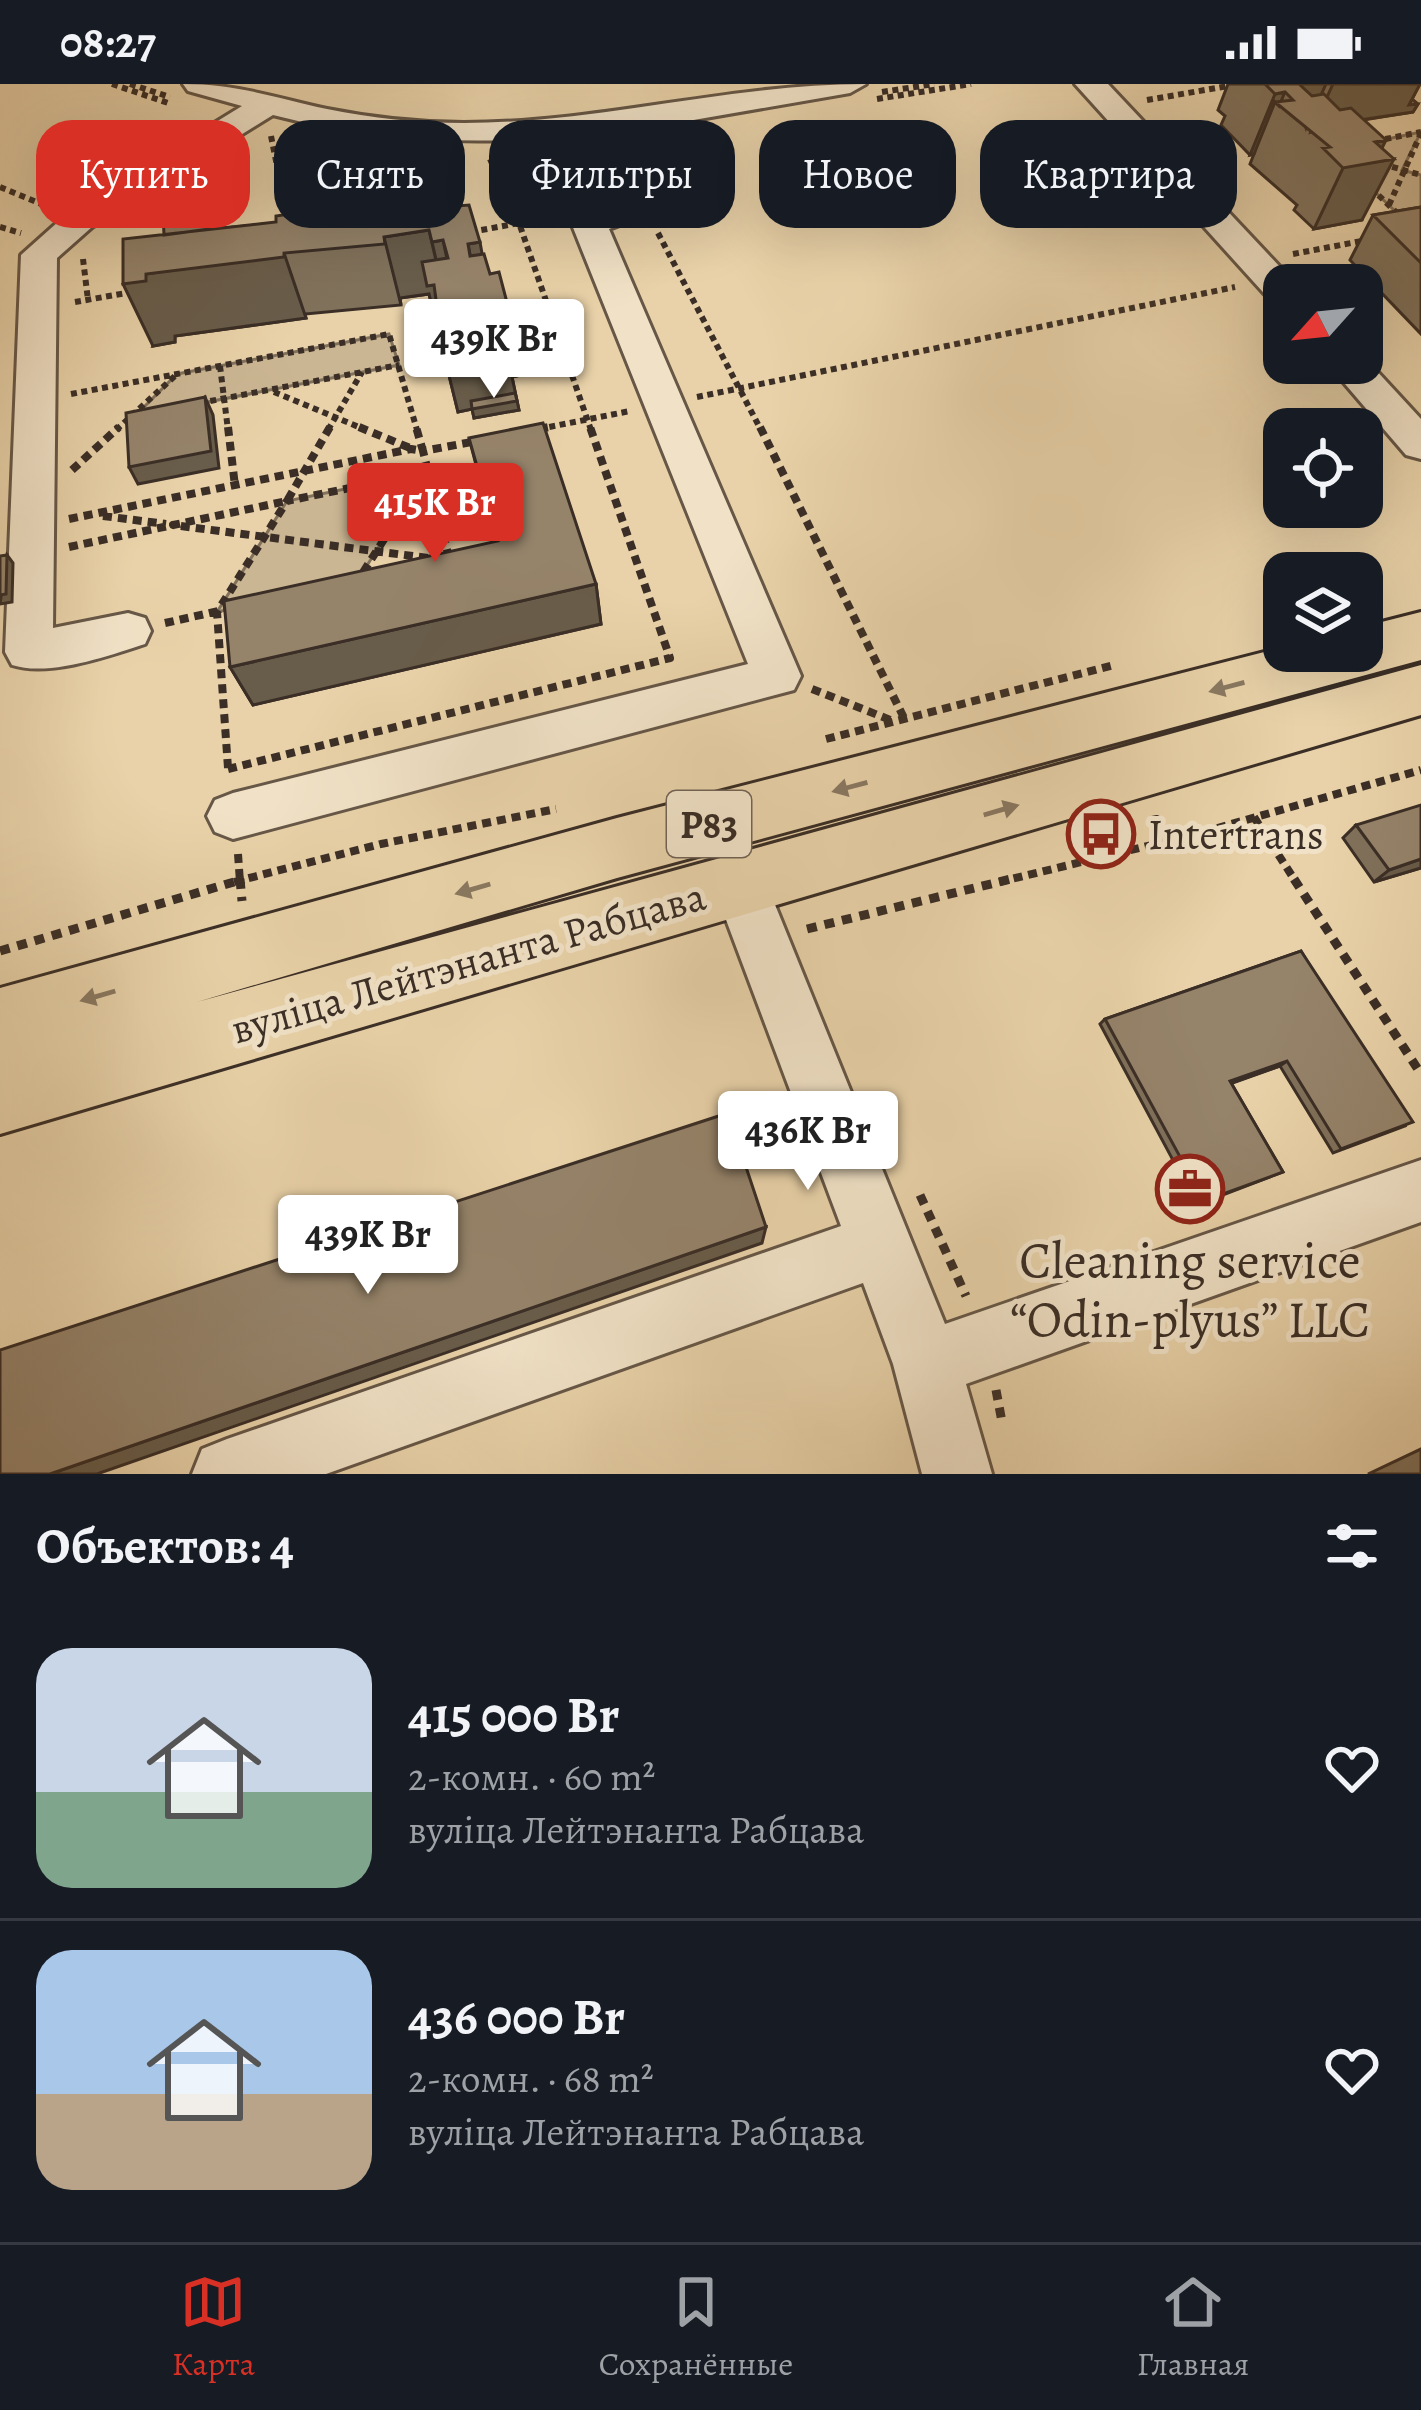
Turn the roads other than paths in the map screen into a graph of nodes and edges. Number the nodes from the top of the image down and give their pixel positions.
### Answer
1 (200, 84) edge
2 (850, 84) edge
3 (1091, 84) edge
4 (639, 118) junction
5 (269, 120) junction
6 (1263, 281) edge
7 (1366, 384) edge
8 (1421, 445) edge
9 (128, 631) dead end
10 (1421, 636) edge
11 (1421, 690) edge
12 (233, 816) road end
13 (750, 913) junction
14 (0, 1024) edge
15 (0, 1095) edge
16 (1421, 1191) edge
17 (881, 1244) junction
18 (927, 1364) junction
19 (227, 1474) edge
20 (957, 1474) edge

1 - 5 street
2 - 4 street
3 - 6 street
4 - 5 street
4 - 12 street
5 - 9 street
7 - 8 street
10 -> 14 highway, вуліца Лейтэнанта Рабцава / Р83
13 -> 11 highway, вуліца Лейтэнанта Рабцава / Р83
13 - 15 highway, вуліца Лейтэнанта Рабцава / Р83
13 - 17 street
16 - 18 street
17 - 18 street
17 - 19 street
18 - 20 street

